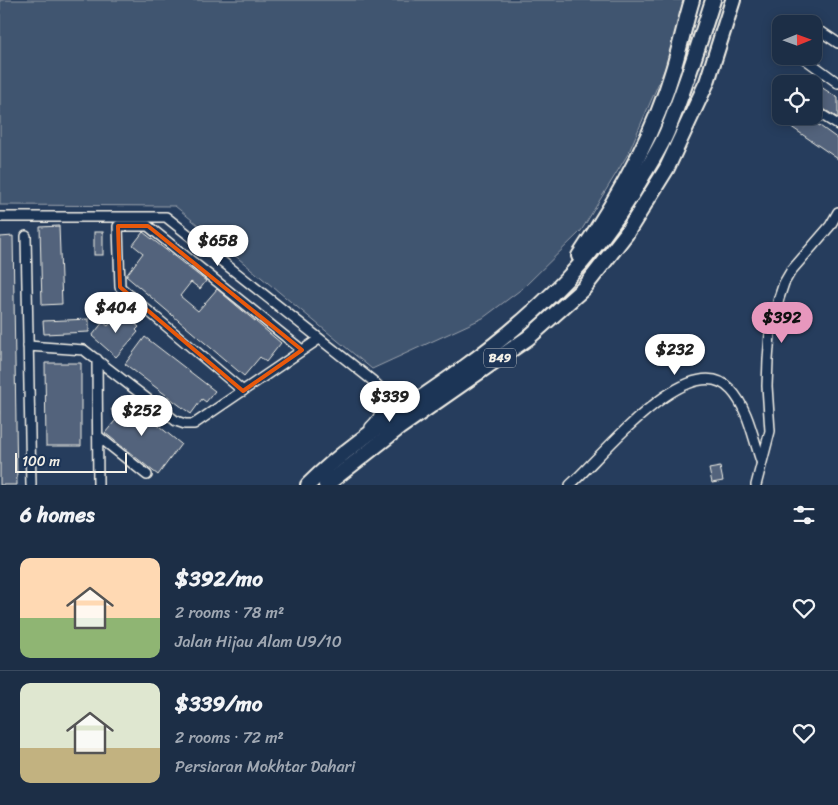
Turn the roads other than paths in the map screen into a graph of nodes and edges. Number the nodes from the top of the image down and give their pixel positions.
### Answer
1 (692, 0) edge
2 (711, 0) edge
3 (734, 0) edge
4 (740, 0) edge
5 (727, 22) junction
6 (822, 33) edge
7 (838, 43) edge
8 (813, 65) edge
9 (838, 83) edge
10 (822, 115) edge
11 (838, 125) edge
12 (838, 212) edge
13 (0, 217) edge
14 (26, 236) dead end
15 (551, 296) junction
16 (319, 339) junction
17 (28, 346) junction
18 (302, 350) junction
19 (97, 359) junction
20 (373, 380) junction
21 (243, 391) junction
22 (422, 397) junction
23 (98, 436) junction
24 (346, 450) junction
25 (761, 461) junction
26 (147, 475) dead end
27 (31, 485) edge
28 (98, 485) edge
29 (308, 485) edge
30 (326, 485) edge
31 (570, 485) edge
32 (756, 485) edge

1 - 15 main road
2 - 15 main road, B49
3 - 5 main road, B49
4 - 5 main road
5 - 30 main road, B49
6 - 7 street
8 - 9 street
10 - 11 street
12 - 25 street
13 - 16 street
14 - 17 street
15 - 22 main road, B49
16 - 18 street
16 - 20 street
17 - 19 street
17 - 27 street
18 - 21 street
18 - 21 street
19 - 21 street
19 - 23 street
20 - 22 street
20 - 24 street
22 - 24 main road, B49
23 - 26 street
23 - 28 street
24 - 29 main road, B49
25 - 31 street
25 - 32 street

